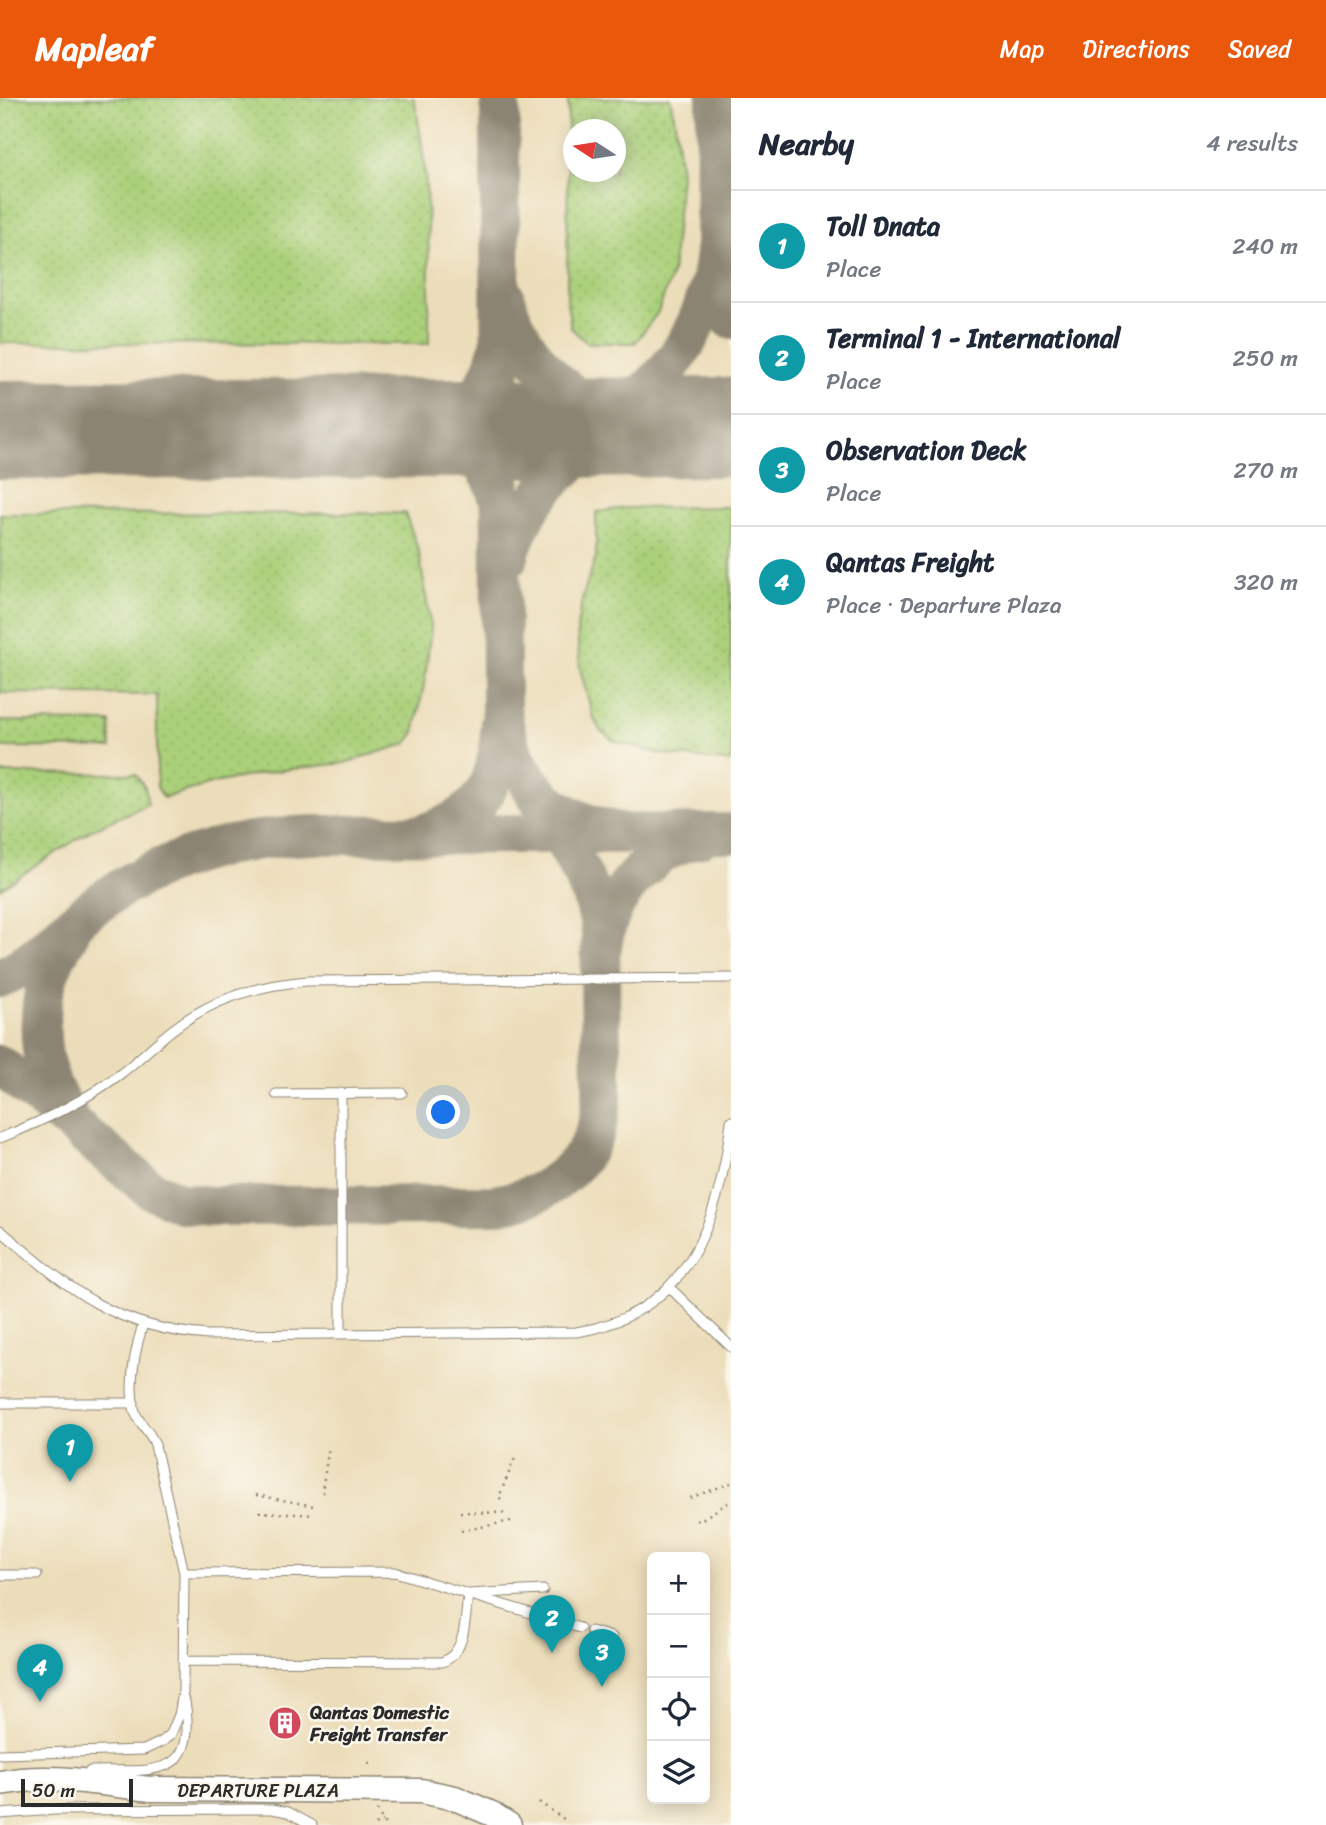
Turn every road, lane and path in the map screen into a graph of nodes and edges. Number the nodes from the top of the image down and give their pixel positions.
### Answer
1 (731, 978) edge
2 (341, 1093) junction
3 (402, 1093) dead end
4 (276, 1094) dead end
5 (731, 1121) edge
6 (0, 1138) edge
7 (0, 1230) edge
8 (670, 1288) junction
9 (143, 1324) junction
10 (341, 1334) junction
11 (731, 1347) edge
12 (0, 1403) edge
13 (134, 1403) junction
14 (329, 1446) dead end
15 (515, 1458) dead end
16 (731, 1483) edge
17 (324, 1493) dead end
18 (257, 1495) dead end
19 (690, 1498) dead end
20 (501, 1499) dead end
21 (731, 1501) edge
22 (314, 1506) dead end
23 (508, 1511) dead end
24 (260, 1512) dead end
25 (460, 1512) dead end
26 (315, 1515) dead end
27 (516, 1520) dead end
28 (696, 1521) dead end
29 (461, 1531) dead end
30 (184, 1573) junction
31 (0, 1575) edge
32 (37, 1575) dead end
33 (543, 1590) dead end
34 (468, 1594) junction
35 (580, 1628) dead end
36 (591, 1631) dead end
37 (612, 1637) dead end
38 (184, 1661) junction
39 (183, 1693) junction
40 (0, 1754) edge
41 (0, 1773) edge
42 (0, 1783) edge
43 (539, 1802) dead end
44 (379, 1803) dead end
45 (0, 1814) edge
46 (382, 1821) junction
47 (568, 1822) dead end
48 (312, 1825) edge
49 (375, 1825) edge
50 (385, 1825) edge
51 (509, 1825) edge

1 - 6 lane
2 - 3 lane
2 - 4 lane
2 - 10 lane
5 - 8 lane
7 - 9 lane
8 - 10 lane
8 - 11 lane
9 - 10 lane
9 - 13 lane
12 - 13 lane
13 - 30 lane
14 - 17 path
15 - 20 path
16 - 19 path
18 - 22 path
21 - 28 path
23 - 25 path
24 - 26 path
27 - 29 path
30 - 34 lane
30 - 38 lane
31 - 32 lane
33 - 34 lane
34 - 35 lane
34 - 38 lane
36 - 37 lane
38 - 39 lane
39 - 40 lane
39 - 41 lane
42 - 51 street, DEPARTURE PLAZA, bridge
43 - 47 path
44 - 46 path
45 - 48 lane
46 - 49 path
46 - 50 path

